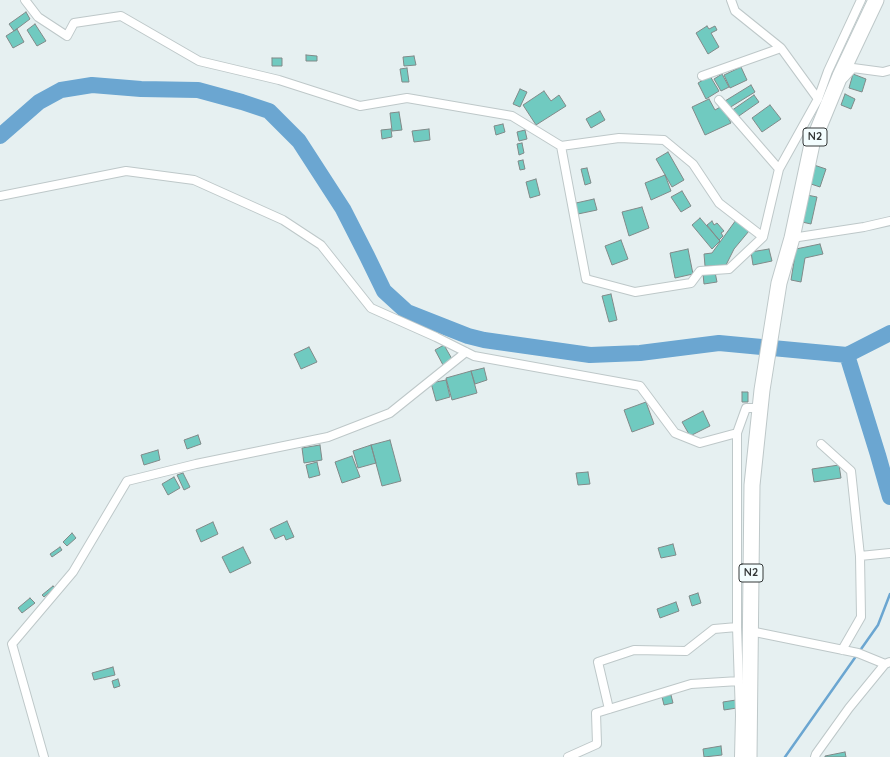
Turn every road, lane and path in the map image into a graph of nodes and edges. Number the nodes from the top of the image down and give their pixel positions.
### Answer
1 (25, 0) edge
2 (731, 0) edge
3 (861, 0) edge
4 (876, 0) edge
5 (781, 48) junction
6 (890, 70) edge
7 (834, 74) junction
8 (702, 76) dead end
9 (818, 99) junction
10 (719, 100) dead end
11 (561, 146) junction
12 (780, 169) junction
13 (0, 196) edge
14 (890, 221) edge
15 (763, 238) junction
16 (792, 238) junction
17 (466, 352) junction
18 (760, 408) junction
19 (737, 433) junction
20 (821, 444) dead end
21 (888, 554) edge
22 (860, 556) junction
23 (743, 629) junction
24 (842, 650) junction
25 (887, 663) edge
26 (739, 681) junction
27 (609, 709) junction
28 (44, 757) edge
29 (568, 757) edge
30 (739, 757) edge
31 (749, 757) edge
32 (815, 757) edge

1 - 11 street
2 - 5 street
3 - 7 street
4 - 7 highway, N2
5 - 8 street
5 - 9 street
6 - 7 street
7 - 9 street
7 - 16 highway, N2
9 - 12 street
10 - 12 street
11 - 15 street
11 - 15 street
12 - 15 street
13 - 17 street
14 - 16 street
16 - 18 highway, N2
17 - 19 street
17 - 28 street
18 - 19 street
18 - 23 highway, N2
19 - 23 street
20 - 22 street
21 - 22 street
22 - 24 street
23 - 24 street
23 - 26 street
23 - 27 street
23 - 31 highway, N2
24 - 25 street
25 - 32 street
26 - 27 street
26 - 30 street
27 - 29 street

